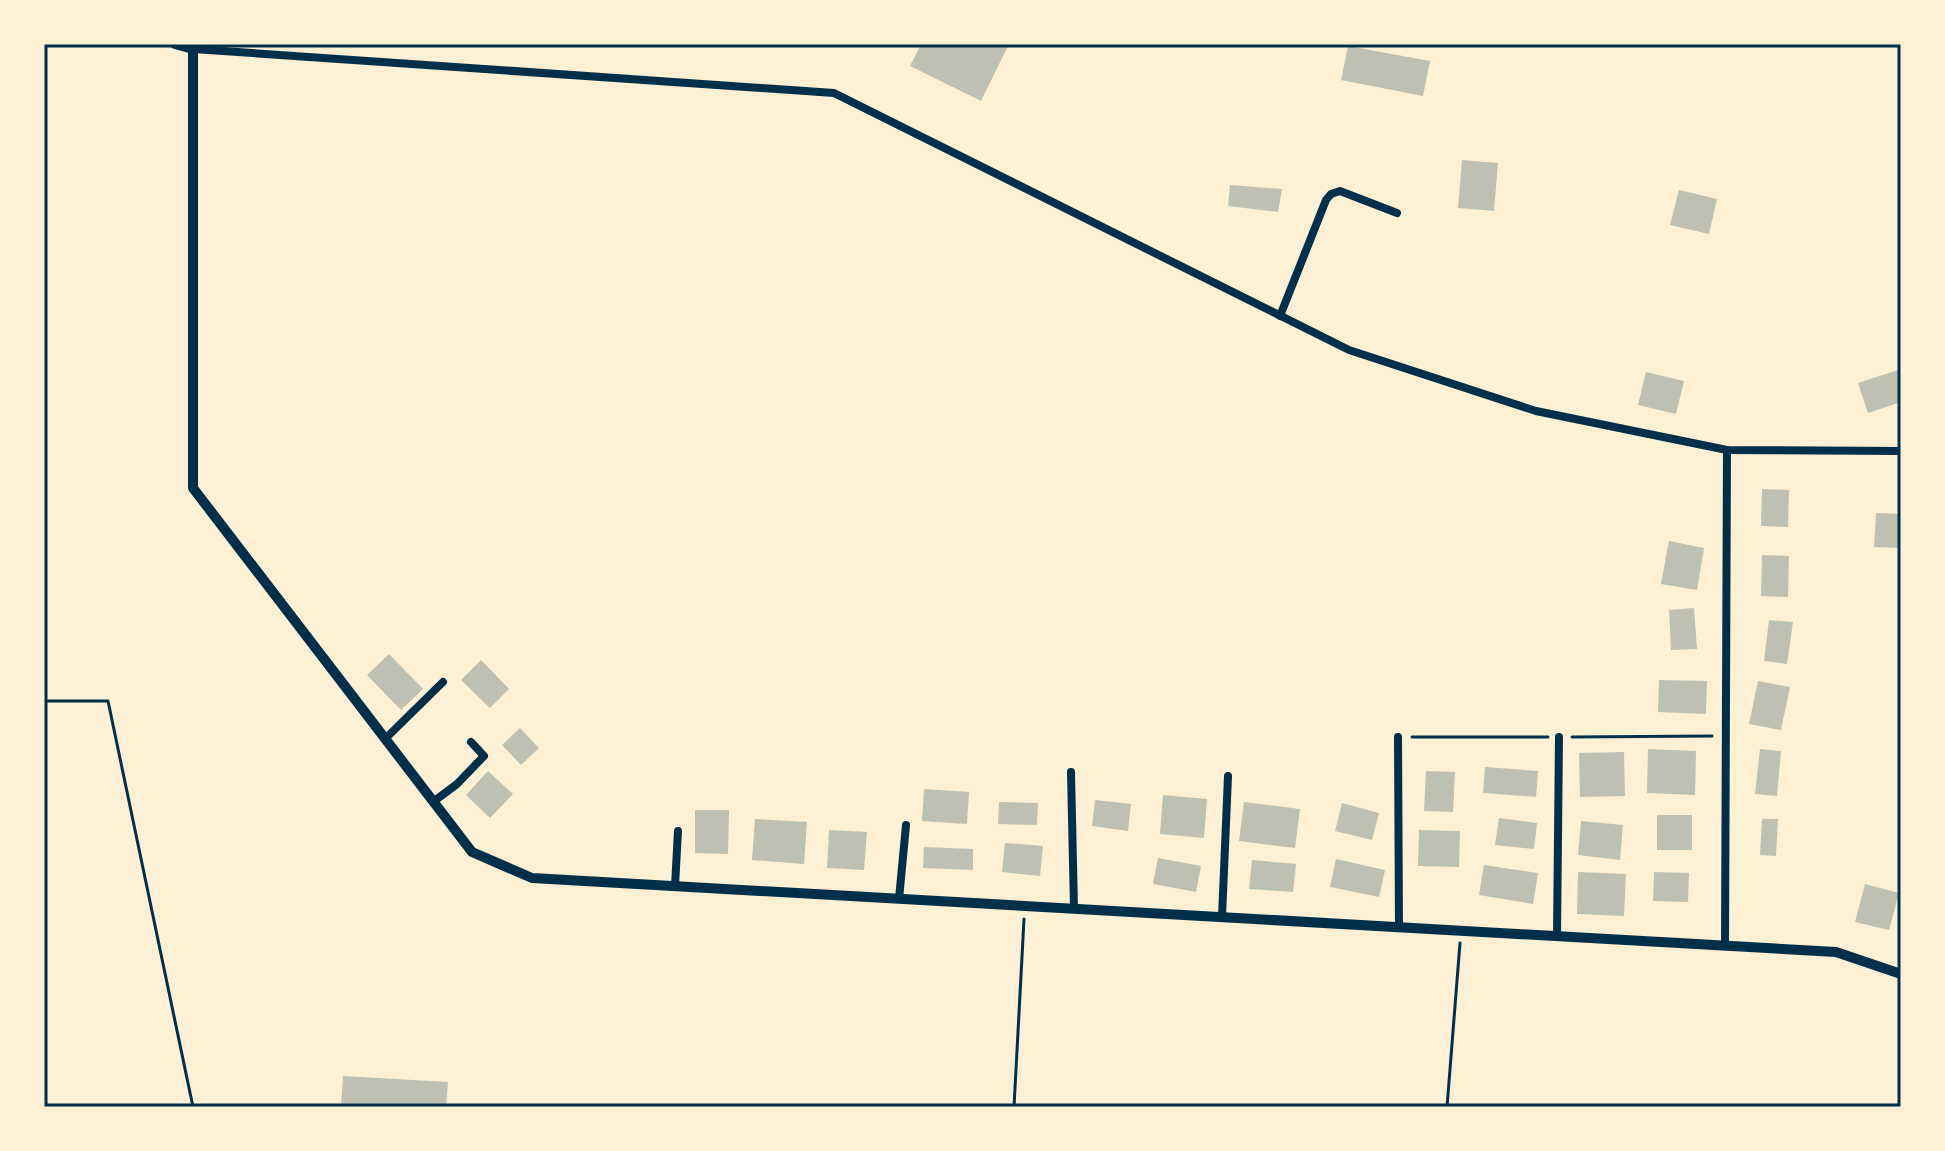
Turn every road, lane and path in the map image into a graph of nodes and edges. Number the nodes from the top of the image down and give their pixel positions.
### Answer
1 (175, 44) edge
2 (193, 49) junction
3 (1397, 213) dead end
4 (1280, 316) junction
5 (1727, 450) junction
6 (1901, 451) edge
7 (443, 682) dead end
8 (44, 701) edge
9 (1398, 737) dead end
10 (1559, 737) dead end
11 (385, 739) junction
12 (471, 742) dead end
13 (1071, 772) dead end
14 (1228, 776) dead end
15 (433, 802) junction
16 (906, 825) dead end
17 (678, 831) dead end
18 (675, 886) junction
19 (899, 899) junction
20 (1025, 906) junction
21 (1074, 909) junction
22 (1222, 917) junction
23 (1399, 927) junction
24 (1461, 930) junction
25 (1557, 936) junction
26 (1725, 945) junction
27 (1901, 974) edge
28 (193, 1107) edge
29 (1014, 1107) edge
30 (1447, 1107) edge

1 - 2 street
2 - 4 street
2 - 11 street
3 - 4 street
4 - 5 street
5 - 6 street
5 - 26 street
7 - 11 street
8 - 28 path
9 - 23 street
10 - 25 street
11 - 15 street
12 - 15 street
13 - 21 street
14 - 22 street
15 - 18 street
16 - 19 street
17 - 18 street
18 - 19 street
19 - 20 street
20 - 21 street
20 - 29 path
21 - 22 street
22 - 23 street
23 - 24 street
24 - 25 street
24 - 30 path
25 - 26 street
26 - 27 street

